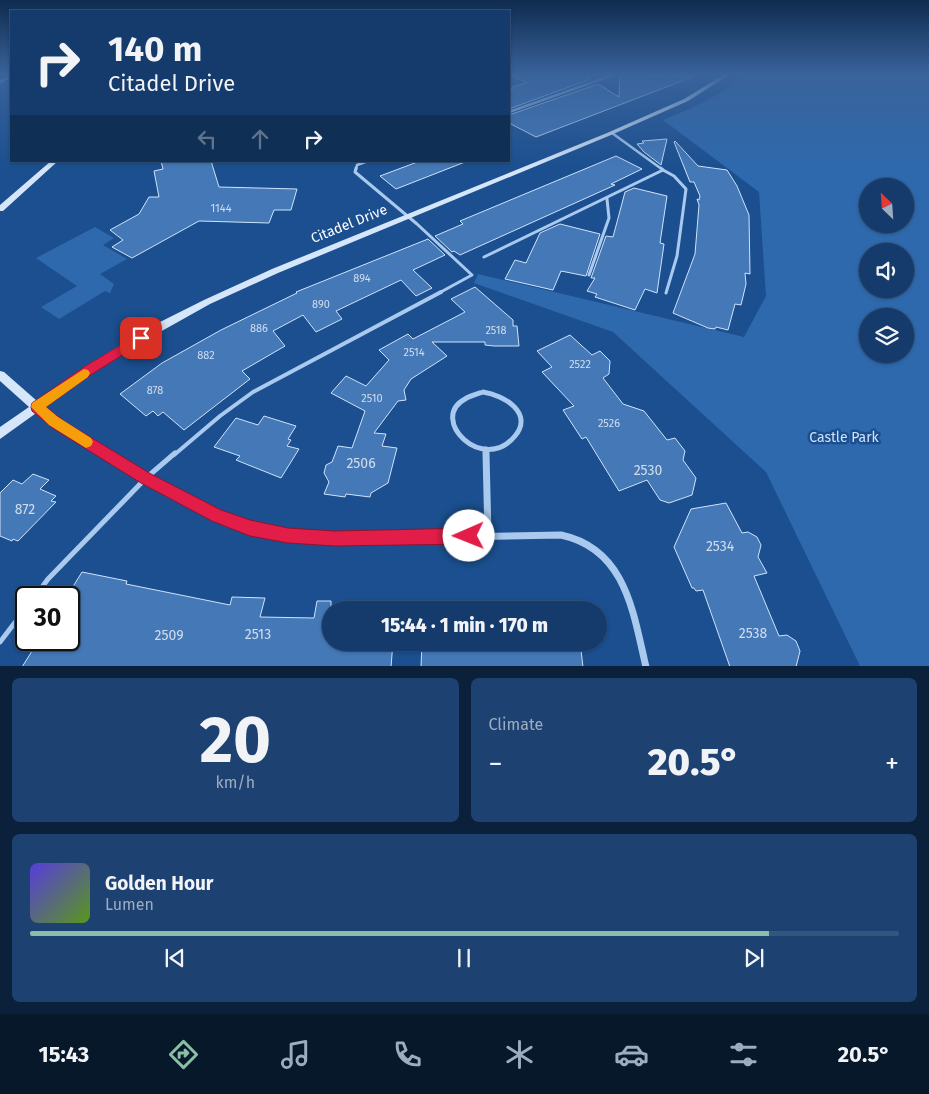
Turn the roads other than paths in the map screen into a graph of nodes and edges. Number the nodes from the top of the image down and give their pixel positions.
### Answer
1 (526, 106) edge
2 (672, 106) edge
3 (510, 112) edge
4 (612, 133) junction
5 (55, 162) edge
6 (365, 162) edge
7 (663, 170) junction
8 (607, 199) junction
9 (0, 209) edge
10 (408, 216) junction
11 (484, 258) dead end
12 (589, 275) dead end
13 (666, 293) dead end
14 (0, 375) edge
15 (37, 407) junction
16 (0, 434) edge
17 (486, 449) junction
18 (146, 478) junction
19 (488, 536) junction
20 (43, 586) edge
21 (15, 622) edge
22 (0, 642) edge
23 (646, 666) edge

1 - 3 lane
2 - 4 street, Citadel Drive
4 - 7 lane
4 - 10 street, Citadel Drive
5 - 9 street
6 - 10 lane
7 - 8 lane
7 - 13 lane
8 - 11 lane
8 - 12 lane
10 - 15 street, Citadel Drive
10 - 18 lane
14 - 15 street
15 - 16 street, Citadel Drive
15 - 18 street
17 - 17 street
17 - 19 street
18 - 19 street
18 - 20 lane
19 - 23 street
21 - 22 lane

